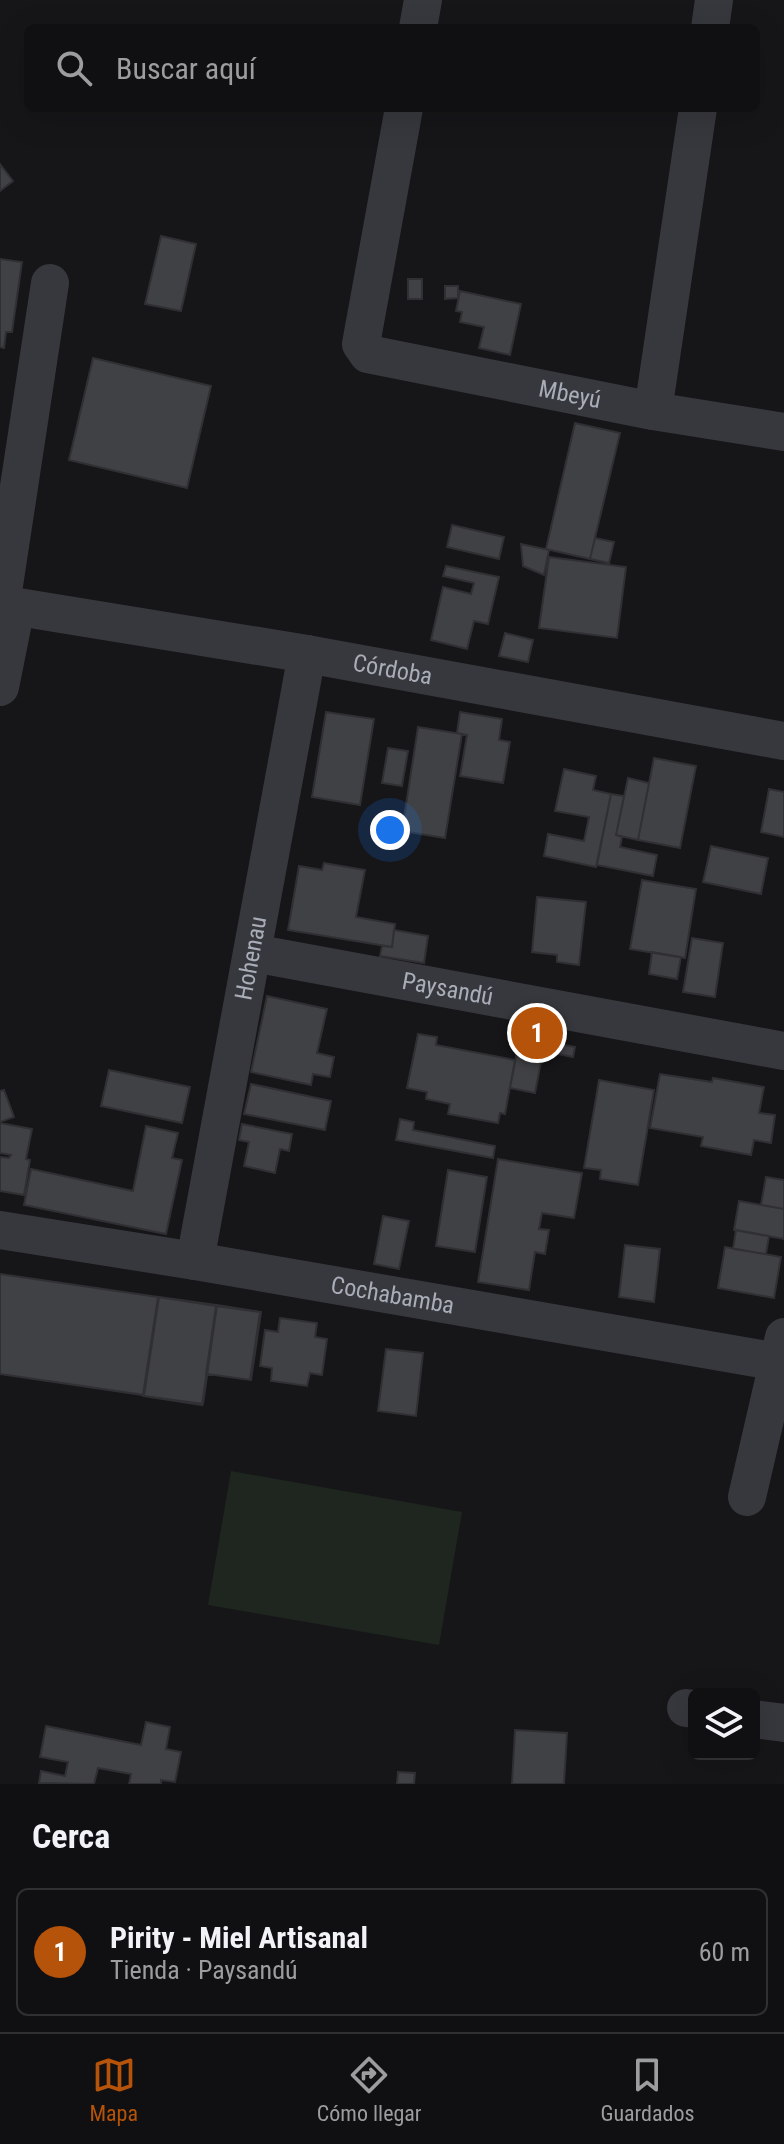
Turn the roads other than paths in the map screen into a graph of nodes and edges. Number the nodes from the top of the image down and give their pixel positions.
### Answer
1 (423, 0) edge
2 (714, 0) edge
3 (419, 24) edge
4 (711, 24) edge
5 (403, 112) edge
6 (697, 112) edge
7 (50, 283) dead end
8 (653, 411) junction
9 (784, 432) edge
10 (6, 605) edge
11 (307, 654) junction
12 (0, 687) edge
13 (784, 741) edge
14 (253, 953) junction
15 (784, 1051) edge
16 (0, 1230) edge
17 (195, 1261) junction
18 (782, 1354) edge
19 (747, 1497) dead end
20 (760, 1720) edge
21 (784, 1723) edge

1 - 3 street
2 - 4 street
5 - 8 street, Mbeyú
6 - 8 street
7 - 10 street
8 - 9 street, Mbeyú
10 - 11 street, Córdoba
10 - 12 street
11 - 13 street, Córdoba
11 - 14 street, Hohenau
14 - 15 street, Paysandú
14 - 17 street, Hohenau
16 - 17 street, Cochabamba
17 - 18 street, Cochabamba
18 - 19 street
20 - 21 street

